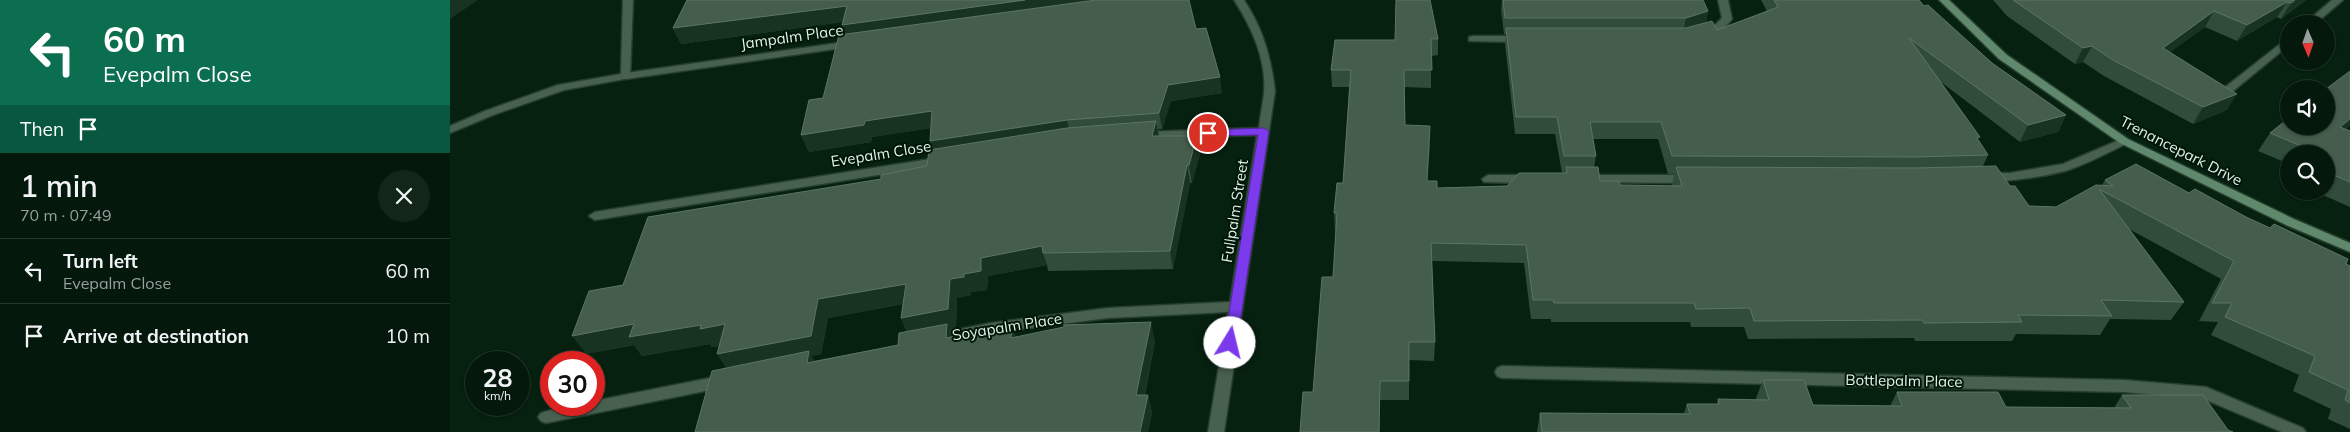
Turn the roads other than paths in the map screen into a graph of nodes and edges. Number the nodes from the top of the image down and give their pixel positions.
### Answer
1 (628, 0) edge
2 (1239, 0) edge
3 (1722, 0) edge
4 (1944, 0) edge
5 (2338, 0) edge
6 (2320, 15) edge
7 (1692, 37) edge
8 (1473, 39) dead end
9 (1531, 39) edge
10 (860, 43) edge
11 (2280, 47) edge
12 (626, 76) junction
13 (2223, 94) edge
14 (450, 130) edge
15 (1264, 131) junction
16 (1125, 137) edge
17 (2124, 141) junction
18 (954, 159) edge
19 (1973, 178) edge
20 (1488, 179) dead end
21 (1547, 179) edge
22 (1566, 179) edge
23 (1703, 179) edge
24 (595, 216) dead end
25 (2350, 248) edge
26 (1236, 307) junction
27 (923, 341) edge
28 (1502, 372) dead end
29 (739, 378) edge
30 (546, 417) dead end
31 (1216, 432) edge
32 (2298, 432) edge

1 - 12 street
2 - 15 street, Fullpalm Street
3 - 7 street
4 - 17 street, Trenancepark Drive
5 - 6 street
8 - 9 street
10 - 12 street, Jampalm Place
11 - 13 street
12 - 14 street, Jampalm Place
15 - 16 street
15 - 26 street, Fullpalm Street
17 - 19 street
17 - 25 street, Trenancepark Drive
18 - 24 street, Evepalm Close
20 - 21 street
22 - 23 street
26 - 27 street, Soyapalm Place
26 - 31 street, Fullpalm Street
28 - 32 street, Bottlepalm Place
29 - 30 street

